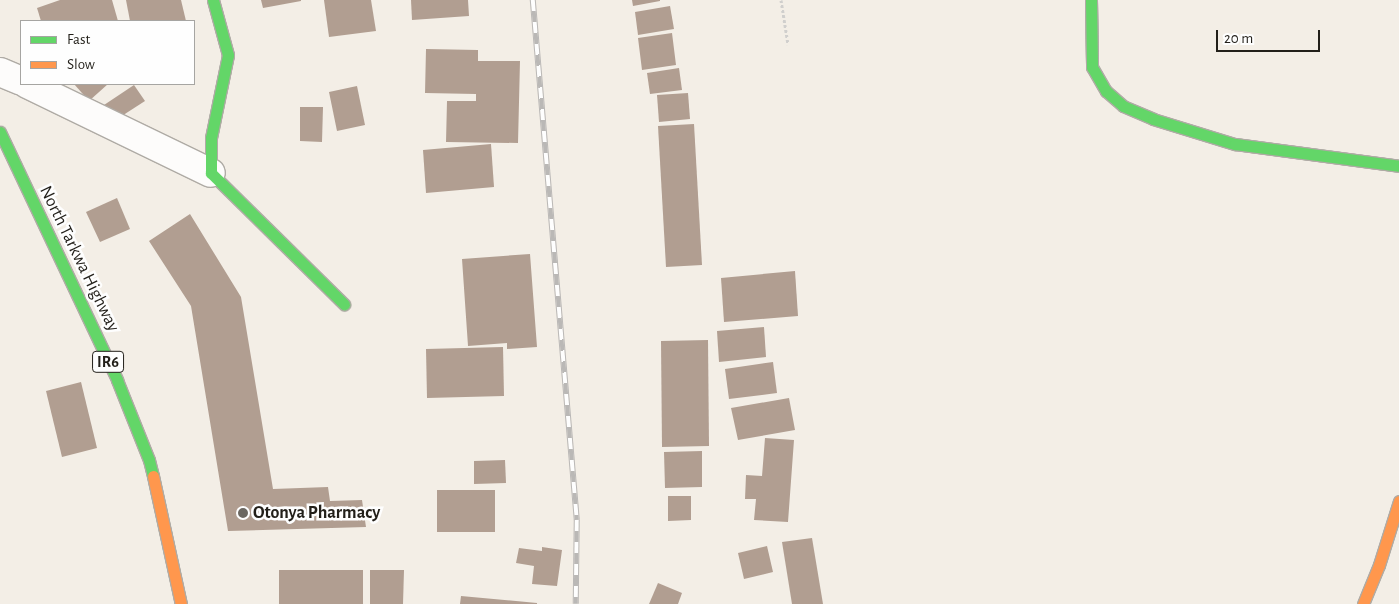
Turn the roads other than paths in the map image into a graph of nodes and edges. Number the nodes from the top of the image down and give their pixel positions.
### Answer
1 (213, 0) edge
2 (1091, 0) edge
3 (0, 72) edge
4 (20, 81) edge
5 (29, 85) edge
6 (0, 132) edge
7 (1399, 166) edge
8 (211, 173) junction
9 (344, 304) dead end
10 (1399, 501) edge
11 (181, 604) edge
12 (1363, 604) edge

1 - 8 street
2 - 7 street
3 - 4 street
5 - 8 street
6 - 11 street, North Tarkwa Highway / IR6
8 - 9 street
10 - 12 street

